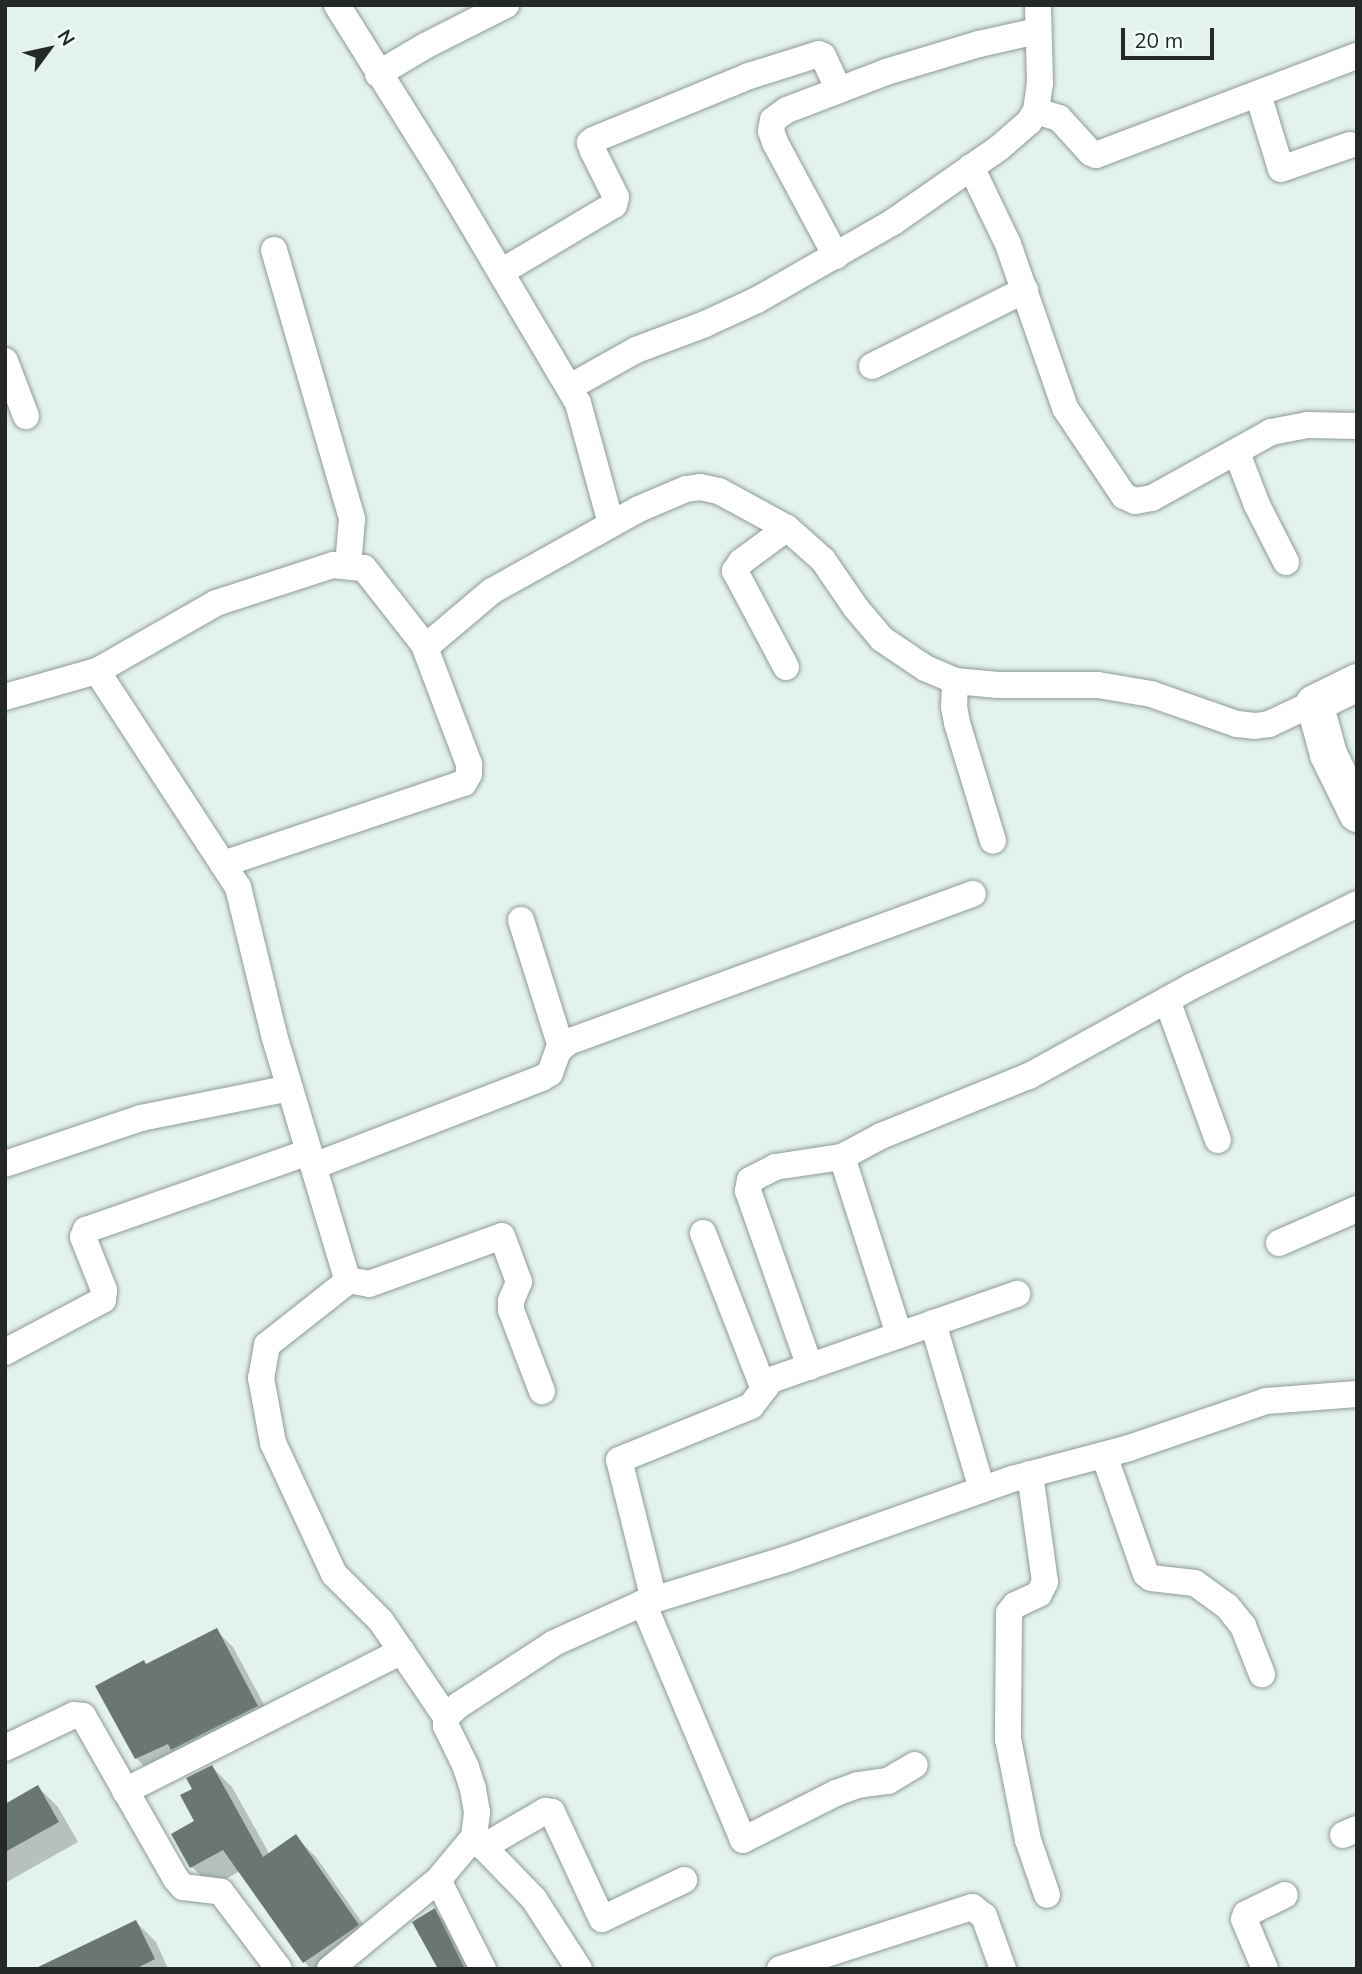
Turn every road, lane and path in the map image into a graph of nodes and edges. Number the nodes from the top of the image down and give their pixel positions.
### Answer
1 (337, 5) edge
2 (506, 5) edge
3 (1038, 18) edge
4 (1357, 55) edge
5 (378, 74) junction
6 (838, 88) junction
7 (1258, 94) junction
8 (1036, 111) junction
9 (1350, 145) dead end
10 (971, 167) junction
11 (274, 250) dead end
12 (836, 256) junction
13 (501, 272) junction
14 (1024, 290) junction
15 (5, 361) edge
16 (872, 366) dead end
17 (570, 387) junction
18 (26, 416) dead end
19 (1357, 426) edge
20 (1237, 453) junction
21 (611, 524) junction
22 (787, 528) junction
23 (1286, 562) dead end
24 (348, 566) junction
25 (424, 645) junction
26 (786, 667) dead end
27 (97, 671) junction
28 (955, 681) junction
29 (1357, 682) edge
30 (5, 697) edge
31 (1314, 703) junction
32 (1357, 813) edge
33 (993, 841) dead end
34 (223, 864) junction
35 (973, 894) dead end
36 (1357, 904) edge
37 (521, 920) dead end
38 (1167, 1000) junction
39 (561, 1047) junction
40 (290, 1088) junction
41 (1218, 1140) dead end
42 (842, 1157) junction
43 (312, 1159) junction
44 (5, 1164) edge
45 (1357, 1209) edge
46 (703, 1233) dead end
47 (1279, 1244) dead end
48 (347, 1280) junction
49 (1017, 1294) dead end
50 (933, 1323) junction
51 (899, 1335) junction
52 (5, 1352) edge
53 (810, 1367) junction
54 (763, 1387) junction
55 (542, 1391) dead end
56 (1357, 1394) edge
57 (1104, 1455) junction
58 (1030, 1474) junction
59 (982, 1489) junction
60 (649, 1601) junction
61 (402, 1651) junction
62 (1262, 1674) dead end
63 (446, 1717) junction
64 (5, 1748) edge
65 (915, 1765) dead end
66 (125, 1791) junction
67 (478, 1842) junction
68 (684, 1880) dead end
69 (438, 1881) junction
70 (1047, 1895) dead end
71 (1285, 1895) dead end
72 (278, 1969) edge
73 (330, 1969) edge
74 (484, 1969) edge
75 (579, 1969) edge
76 (780, 1969) edge
77 (1003, 1969) edge
78 (1265, 1969) edge

1 - 5 street
2 - 5 street
3 - 6 street
3 - 8 street
4 - 7 street
5 - 13 street
6 - 12 street
6 - 13 street
7 - 8 street
7 - 9 street
8 - 10 street
10 - 12 street
10 - 14 street
11 - 24 street
12 - 17 street
13 - 17 street
14 - 16 street
14 - 20 street
15 - 18 street
17 - 21 street
19 - 20 street
20 - 23 street
21 - 22 street
21 - 25 street
22 - 26 street
22 - 28 street
24 - 25 street
24 - 27 street
25 - 34 street
27 - 30 street
27 - 34 street
28 - 31 street
28 - 33 street
29 - 31 street
31 - 32 street
34 - 40 street
35 - 39 street
36 - 38 street
37 - 39 street
38 - 41 street
38 - 42 street
39 - 43 street
40 - 43 street
40 - 44 street
42 - 51 street
42 - 53 street
43 - 48 street
43 - 52 street
45 - 47 street
46 - 54 street
48 - 55 street
48 - 61 street
49 - 50 street
50 - 51 street
50 - 59 street
51 - 53 street
53 - 54 street
54 - 60 street
56 - 57 street
57 - 58 street
57 - 62 street
58 - 59 street
58 - 70 street
59 - 60 street
60 - 63 street
60 - 65 street
61 - 63 street
61 - 66 street
63 - 67 street
64 - 66 street
66 - 72 street
67 - 68 street
67 - 69 street
67 - 75 street
69 - 73 street
69 - 74 street
71 - 78 street
76 - 77 street

